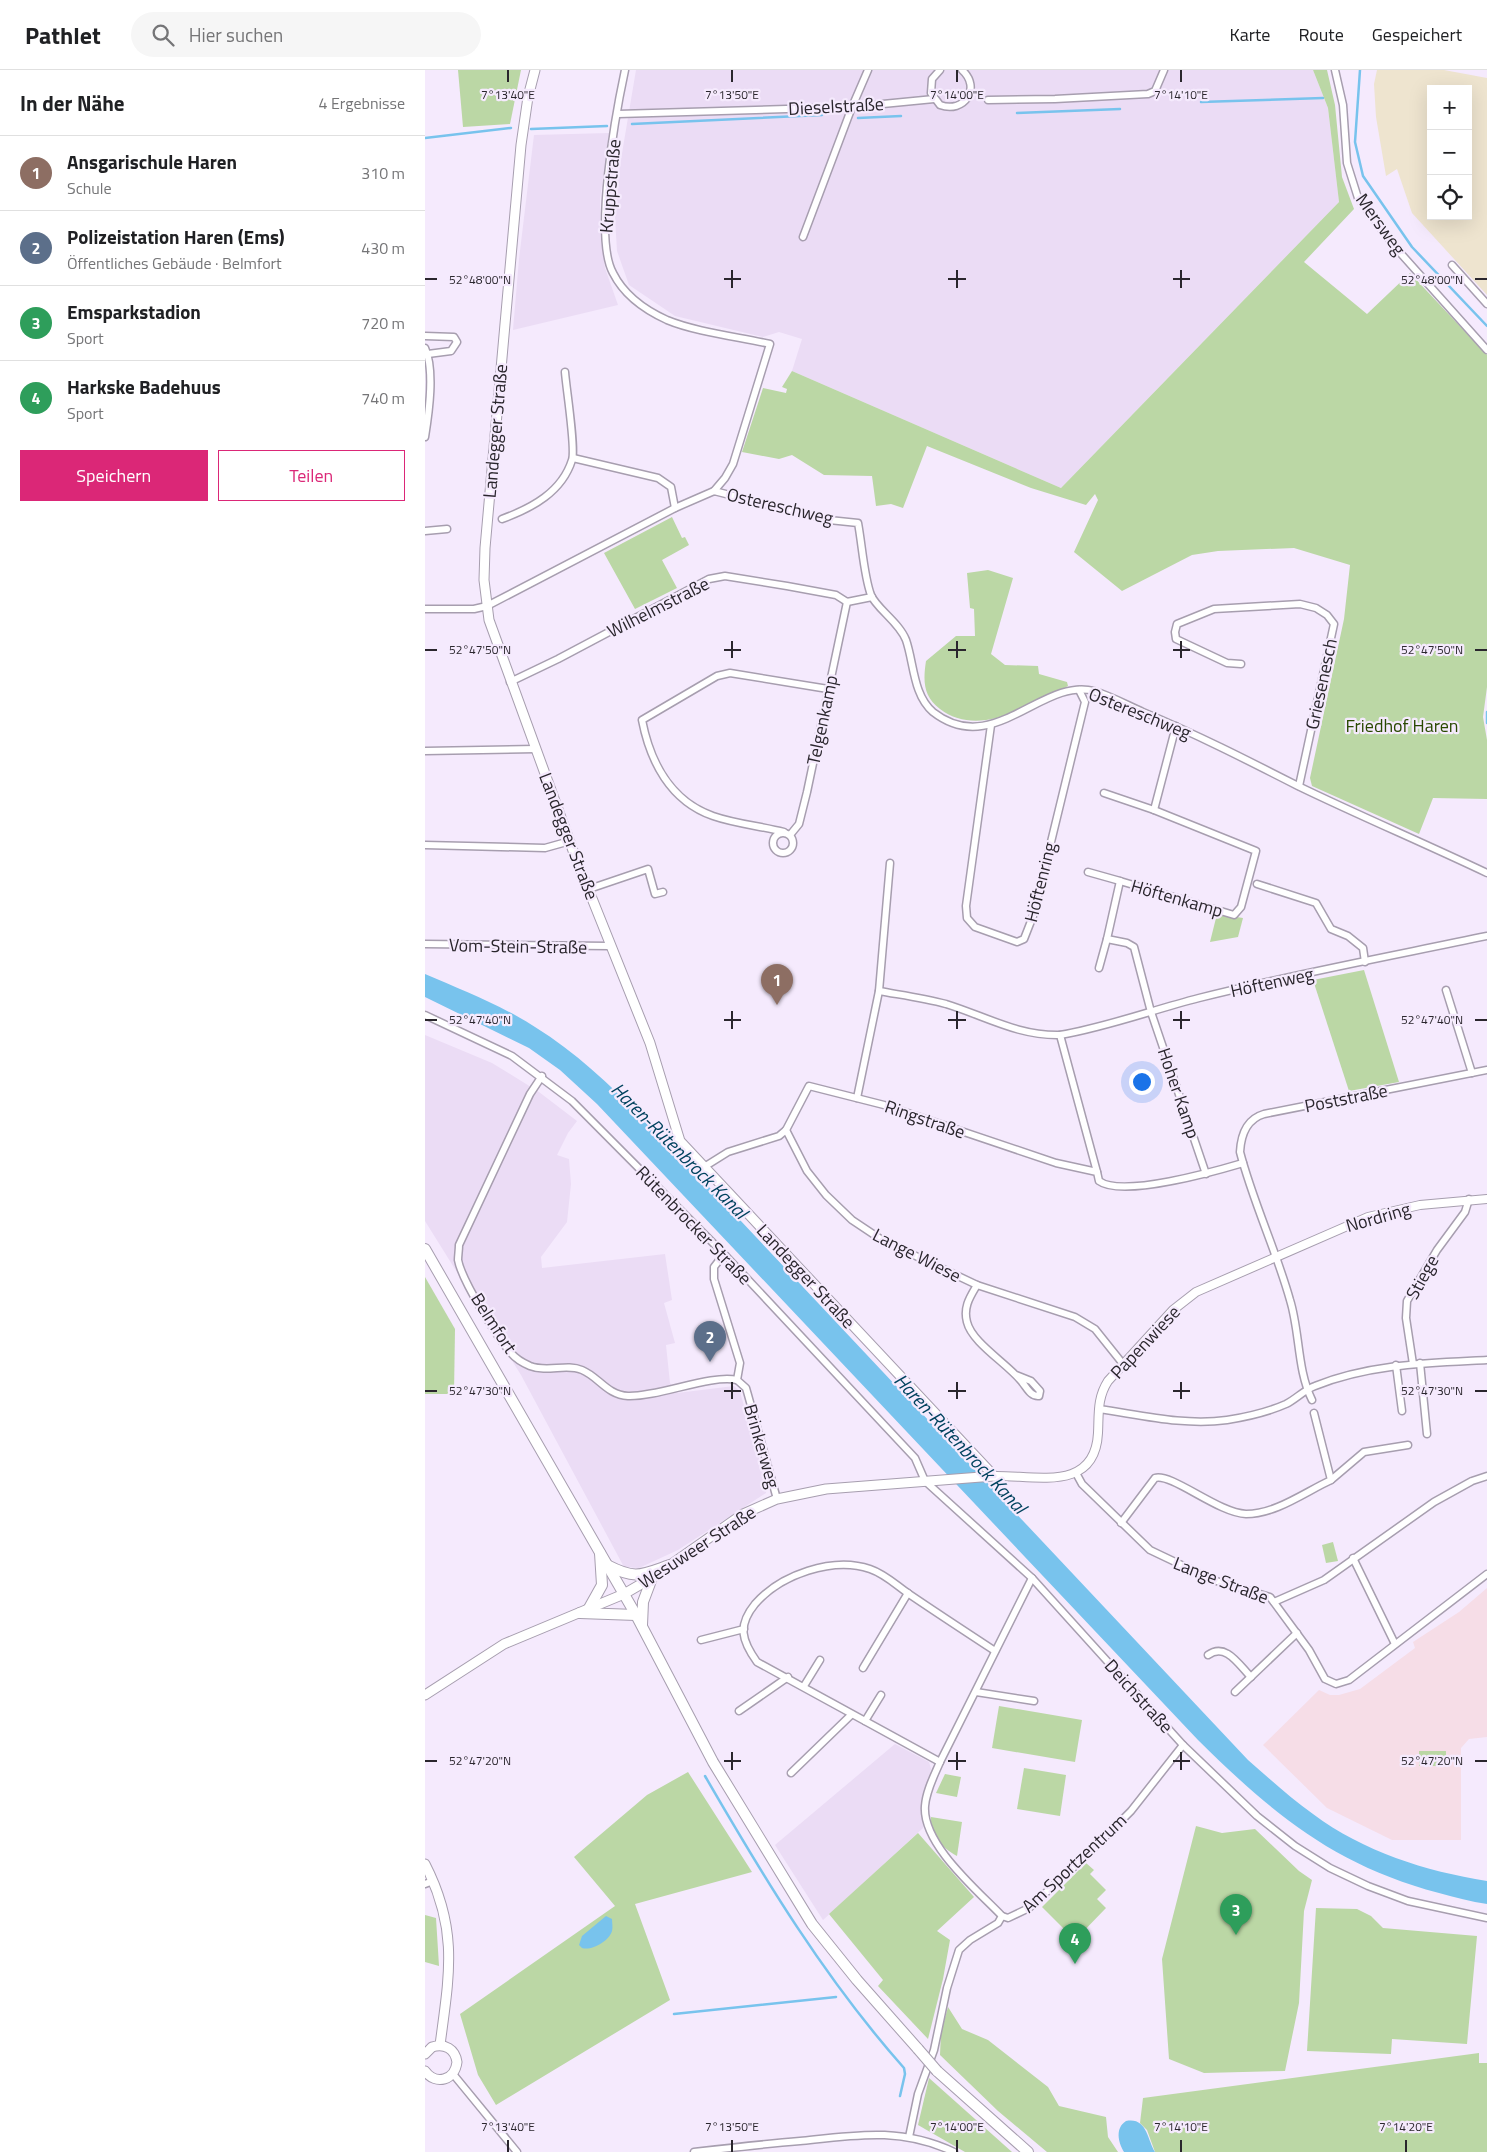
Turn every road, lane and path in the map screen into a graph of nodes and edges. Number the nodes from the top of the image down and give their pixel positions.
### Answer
1 (535, 70) edge
2 (625, 70) edge
3 (867, 70) edge
4 (939, 70) edge
5 (962, 70) edge
6 (1164, 70) edge
7 (1335, 70) edge
8 (934, 99) junction
9 (988, 100) dead end
10 (851, 106) junction
11 (618, 114) junction
12 (803, 237) dead end
13 (1451, 265) dead end
14 (1487, 304) edge
15 (425, 336) edge
16 (1487, 350) edge
17 (426, 351) edge
18 (565, 372) dead end
19 (425, 436) edge
20 (573, 458) junction
21 (714, 491) junction
22 (675, 508) junction
23 (502, 519) dead end
24 (447, 529) dead end
25 (425, 531) edge
26 (872, 597) junction
27 (847, 602) junction
28 (487, 606) junction
29 (425, 609) edge
30 (1241, 664) dead end
31 (510, 682) junction
32 (828, 689) junction
33 (1079, 690) junction
34 (991, 725) junction
35 (1176, 726) junction
36 (537, 749) junction
37 (425, 751) edge
38 (1299, 786) junction
39 (1104, 793) dead end
40 (1154, 810) junction
41 (570, 841) junction
42 (425, 846) edge
43 (890, 863) dead end
44 (1088, 872) dead end
45 (1487, 873) edge
46 (1120, 881) junction
47 (1257, 884) dead end
48 (589, 889) junction
49 (663, 892) dead end
50 (1487, 936) edge
51 (1107, 939) junction
52 (425, 944) edge
53 (611, 946) junction
54 (1365, 962) junction
55 (1099, 968) dead end
56 (879, 990) junction
57 (1446, 990) dead end
58 (1151, 1012) junction
59 (425, 1015) edge
60 (1060, 1035) junction
61 (1487, 1070) edge
62 (1472, 1073) junction
63 (541, 1076) junction
64 (857, 1098) junction
65 (786, 1130) junction
66 (1243, 1163) junction
67 (705, 1167) junction
68 (1097, 1172) junction
69 (1206, 1174) junction
70 (1469, 1199) junction
71 (1487, 1199) edge
72 (425, 1248) edge
73 (723, 1254) junction
74 (1275, 1257) junction
75 (977, 1285) junction
76 (1487, 1360) edge
77 (1420, 1363) junction
78 (1123, 1364) junction
79 (1413, 1364) junction
80 (1396, 1365) junction
81 (1016, 1375) dead end
82 (737, 1380) junction
83 (1307, 1390) junction
84 (1312, 1400) dead end
85 (1099, 1408) junction
86 (1402, 1411) dead end
87 (1314, 1412) dead end
88 (1427, 1434) dead end
89 (1408, 1445) dead end
90 (1076, 1473) junction
91 (989, 1476) junction
92 (1487, 1476) edge
93 (1331, 1480) junction
94 (925, 1481) junction
95 (777, 1500) junction
96 (1121, 1523) junction
97 (600, 1554) junction
98 (1353, 1558) junction
99 (607, 1565) junction
100 (670, 1565) junction
101 (1487, 1574) edge
102 (652, 1578) junction
103 (1033, 1578) junction
104 (624, 1594) junction
105 (908, 1594) junction
106 (1274, 1602) junction
107 (584, 1611) junction
108 (636, 1615) junction
109 (642, 1625) junction
110 (743, 1629) junction
111 (1297, 1633) junction
112 (701, 1640) dead end
113 (1395, 1644) junction
114 (995, 1651) junction
115 (1208, 1655) dead end
116 (820, 1660) dead end
117 (863, 1668) dead end
118 (1251, 1676) junction
119 (788, 1678) junction
120 (804, 1686) junction
121 (976, 1692) junction
122 (1235, 1692) dead end
123 (425, 1695) edge
124 (881, 1695) dead end
125 (1034, 1701) dead end
126 (739, 1711) dead end
127 (851, 1715) junction
128 (865, 1721) junction
129 (1183, 1745) junction
130 (940, 1762) junction
131 (791, 1773) dead end
132 (425, 1864) edge
133 (429, 1883) edge
134 (1002, 1916) junction
135 (1487, 1918) edge
136 (440, 2045) junction
137 (425, 2054) edge
138 (427, 2074) edge
139 (453, 2074) junction
140 (425, 2086) edge
141 (909, 2137) junction
142 (517, 2152) edge
143 (693, 2152) edge
144 (953, 2152) edge
145 (1028, 2152) edge

1 - 28 main road, Landegger Straße
2 - 11 street, Kruppstraße
3 - 10 street
4 - 8 street
5 - 8 street, Dieselstraße
6 - 9 street
7 - 16 street, Mersweg
8 - 10 street, Dieselstraße
10 - 11 street, Dieselstraße
10 - 12 street
11 - 21 street, Kruppstraße
13 - 14 street
15 - 17 street
17 - 19 street
18 - 20 street
20 - 22 street
20 - 23 street
21 - 22 street, Ostereschweg
21 - 26 street, Ostereschweg
22 - 28 street, Ostereschweg
24 - 25 street
26 - 27 street
26 - 34 street, Ostereschweg
27 - 31 street, Wilhelmstraße
27 - 32 street, Telgenkamp
28 - 29 street
28 - 31 main road, Landegger Straße
30 - 38 street, Griesenesch
31 - 36 main road, Landegger Straße
32 - 32 street, Telgenkamp
33 - 34 street, Ostereschweg
33 - 34 street, Höftenring
33 - 35 street, Ostereschweg
35 - 38 street, Ostereschweg
35 - 40 street
36 - 37 street
36 - 41 main road, Landegger Straße
38 - 45 street, Ostereschweg
39 - 40 street, Höftenkamp
40 - 46 street, Höftenkamp
41 - 42 street
41 - 48 main road, Landegger Straße
43 - 56 street
44 - 46 street, Höftenkamp
46 - 51 street, Höftenkamp
47 - 54 street
48 - 49 street
48 - 53 main road, Landegger Straße
50 - 54 street, Höftenweg
51 - 55 street, Höftenkamp
51 - 58 street
52 - 53 street, Vom-Stein-Straße
53 - 67 main road, Landegger Straße
54 - 58 street, Höftenweg
56 - 60 street
56 - 64 street
57 - 62 street
58 - 60 street, Höftenweg
58 - 69 street, Hoher Kamp
59 - 63 street, Rütenbrocker Straße
60 - 68 street
61 - 62 street, Poststraße
62 - 66 street, Poststraße
63 - 73 street, Rütenbrocker Straße
63 - 82 street, Belmfort
64 - 65 street, Ringstraße
64 - 68 street, Ringstraße
65 - 67 street
65 - 75 street, Lange Wiese
66 - 69 street, Ringstraße
66 - 74 street
67 - 91 main road, Landegger Straße
68 - 69 street, Ringstraße
70 - 71 street, Nordring
70 - 74 street, Nordring
70 - 79 street, Stiege
72 - 97 main road
73 - 82 street
73 - 94 street, Rütenbrocker Straße
74 - 78 street, Papenwiese
74 - 83 street
75 - 78 street, Lange Wiese
75 - 81 street, Lange Wiese
76 - 77 street
77 - 79 street
77 - 88 street
78 - 85 street, Papenwiese
79 - 80 street
80 - 83 street
80 - 86 street
82 - 95 street, Brinkerweg
83 - 84 street
83 - 85 street
85 - 90 street, Papenwiese
87 - 93 street
89 - 93 street
90 - 91 street
90 - 96 street, Lange Straße
91 - 94 main road, Wesuweer Straße
92 - 98 street, Lange Straße
93 - 96 street
94 - 95 main road, Wesuweer Straße
94 - 103 street, Deichstraße
95 - 100 main road, Wesuweer Straße
96 - 106 street, Lange Straße
97 - 99 main road
97 - 107 main road
98 - 106 street, Lange Straße
98 - 113 street
99 - 100 main road
99 - 104 main road
100 - 102 main road, Wesuweer Straße
101 - 113 street
102 - 104 main road, Wesuweer Straße
102 - 109 main road
103 - 114 street
103 - 129 street, Deichstraße
104 - 107 main road, Wesuweer Straße
104 - 108 main road
105 - 110 street
105 - 114 street
105 - 117 street
106 - 111 street
107 - 108 main road
107 - 123 main road, Wesuweer Straße
108 - 109 main road
109 - 145 main road, bridge
110 - 112 street
110 - 119 street
111 - 113 street
111 - 118 street
114 - 121 street
115 - 118 street
116 - 120 street
118 - 122 street
119 - 120 street
119 - 126 street
120 - 127 street
121 - 125 street
121 - 130 street
124 - 128 street
127 - 128 street
127 - 131 street
128 - 130 street
129 - 134 street, Am Sportzentrum
129 - 135 street, Deichstraße
130 - 134 street
132 - 133 main road
133 - 136 main road
134 - 141 street, Am Sportzentrum
136 - 137 main road
136 - 139 main road
138 - 139 main road
138 - 140 main road
139 - 142 street
141 - 143 street
141 - 144 street

